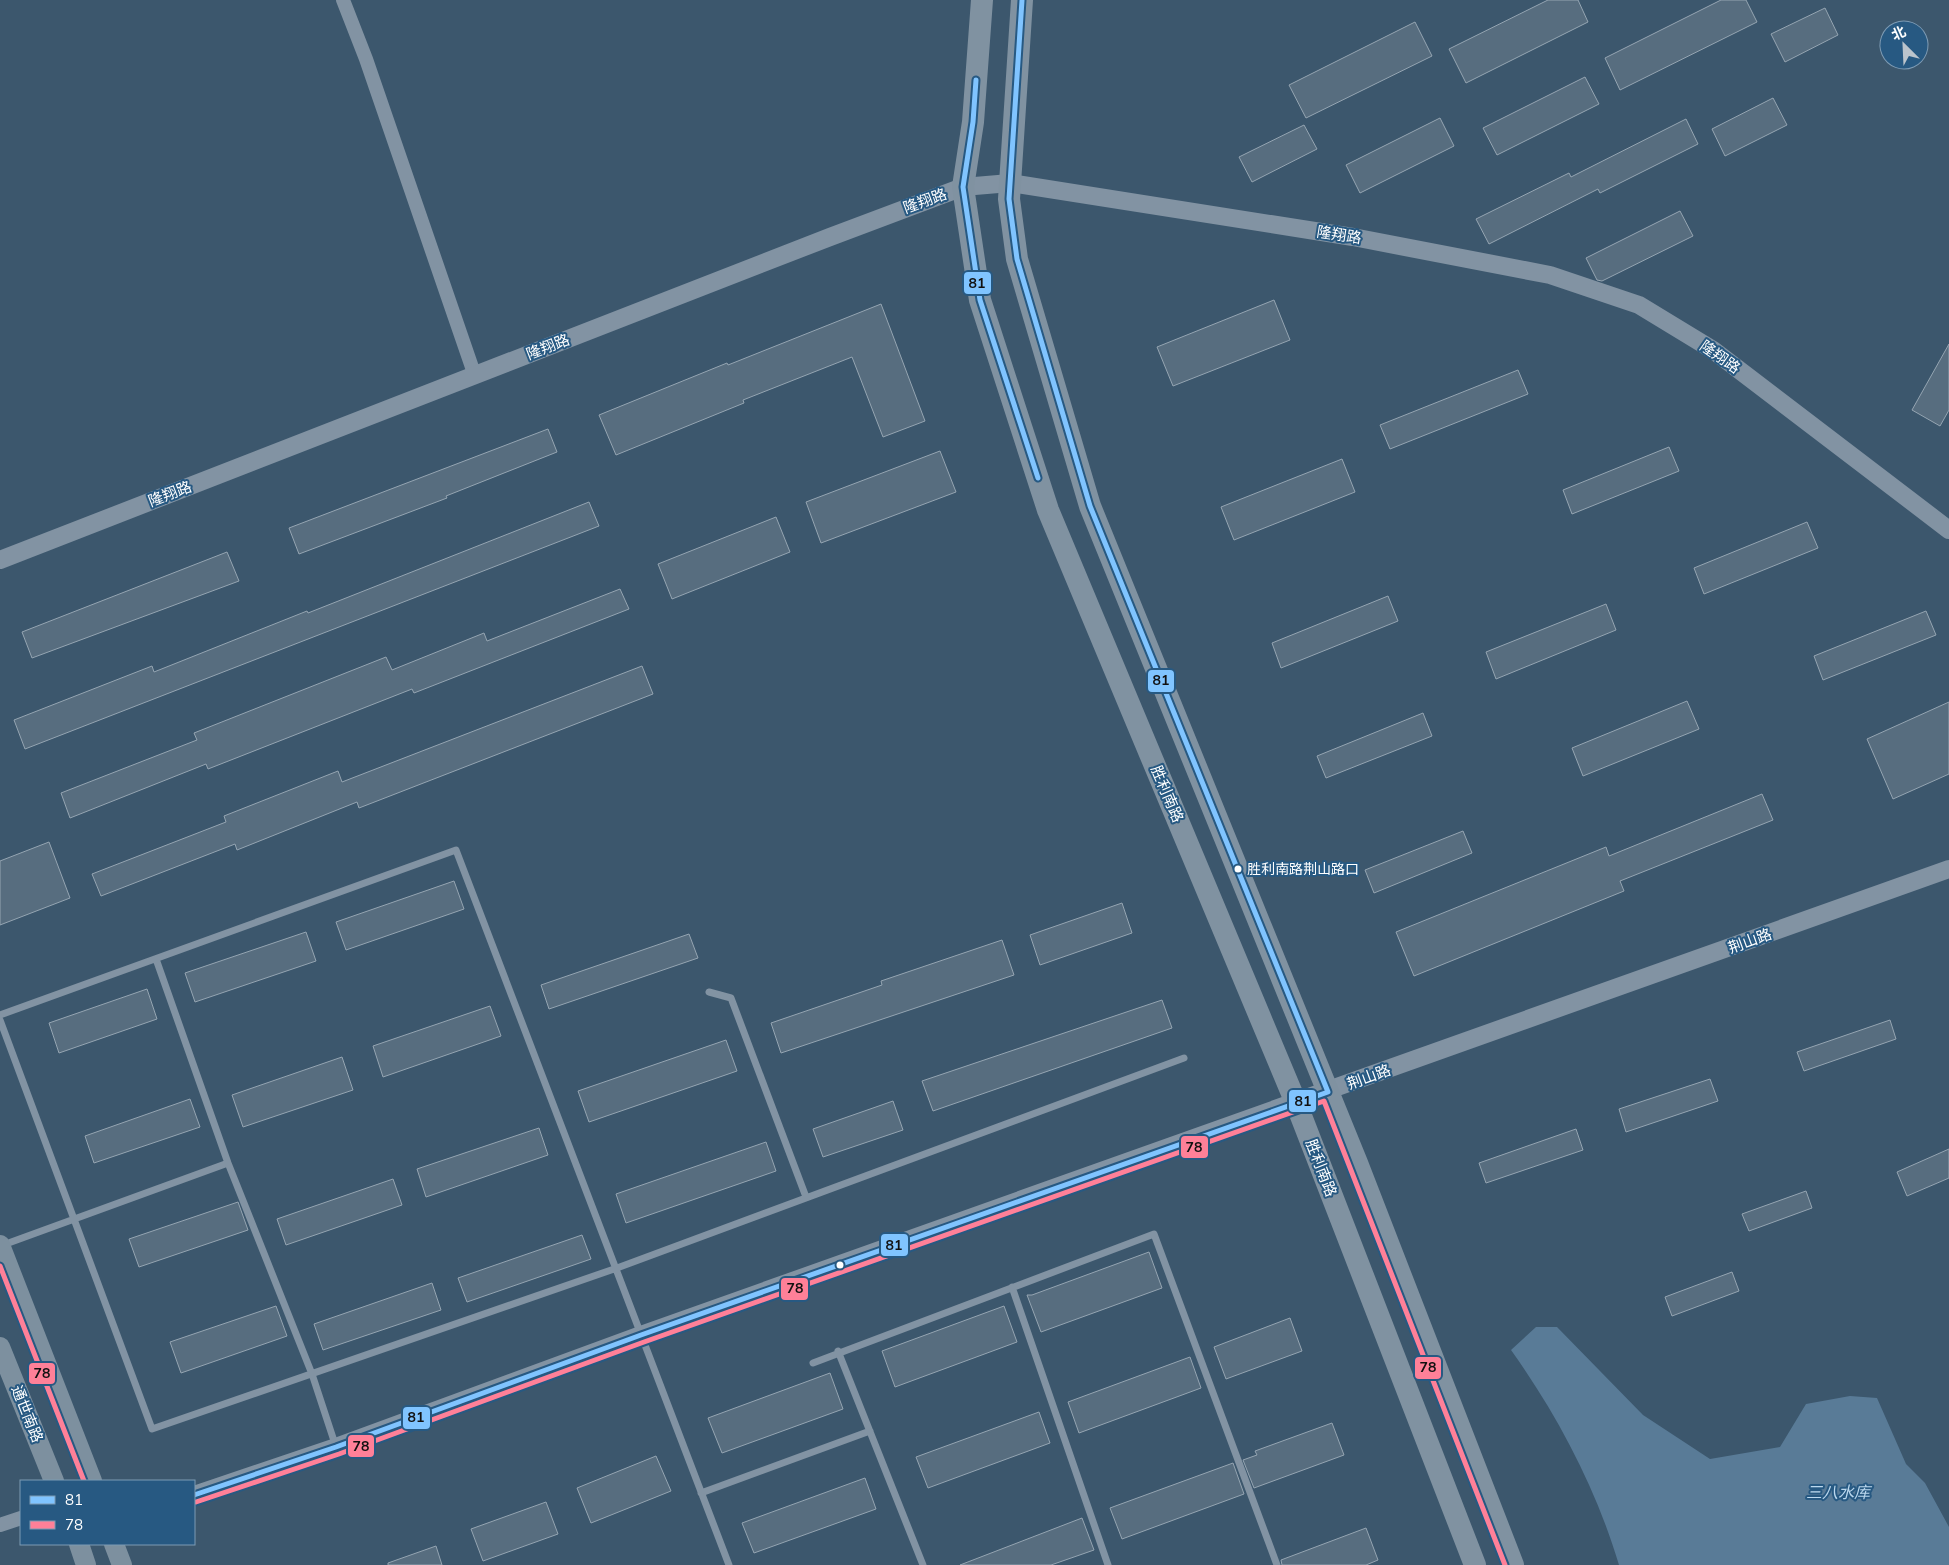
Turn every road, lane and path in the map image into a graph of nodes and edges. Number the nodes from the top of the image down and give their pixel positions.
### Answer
1 (343, 0) edge
2 (982, 0) edge
3 (1022, 0) edge
4 (1010, 183) junction
5 (963, 187) junction
6 (474, 376) junction
7 (1949, 530) edge
8 (0, 560) edge
9 (1949, 869) edge
10 (156, 959) junction
11 (709, 992) dead end
12 (0, 1015) edge
13 (0, 1020) edge
14 (1184, 1058) dead end
15 (1328, 1092) junction
16 (1296, 1103) junction
17 (228, 1163) junction
18 (806, 1197) junction
19 (73, 1220) junction
20 (0, 1245) edge
21 (617, 1268) junction
22 (1012, 1287) junction
23 (641, 1335) junction
24 (0, 1347) edge
25 (838, 1352) junction
26 (813, 1363) dead end
27 (312, 1374) junction
28 (870, 1431) junction
29 (336, 1447) junction
30 (54, 1480) edge
31 (92, 1480) edge
32 (701, 1493) junction
33 (195, 1495) edge
34 (20, 1518) edge
35 (0, 1525) edge
36 (78, 1545) edge
37 (114, 1545) edge
38 (86, 1565) edge
39 (122, 1565) edge
40 (729, 1565) edge
41 (923, 1565) edge
42 (1108, 1565) edge
43 (1277, 1565) edge
44 (1475, 1565) edge
45 (1513, 1565) edge

1 - 6 street
2 - 5 main road, 胜利南路
3 - 4 main road
4 - 5 street, 隆翔路
4 - 7 street, 隆翔路
4 - 15 main road
5 - 6 street, 隆翔路
5 - 16 main road, 胜利南路
6 - 8 street, 隆翔路
9 - 15 street, 荆山路
10 - 12 lane
10 - 17 lane
10 - 21 lane
11 - 18 lane
13 - 19 lane
14 - 18 lane
15 - 16 street, 荆山路
15 - 45 main road
16 - 23 street, 荆山路
16 - 44 main road, 胜利南路
17 - 19 lane
17 - 27 lane
18 - 21 lane
19 - 20 lane
19 - 27 lane
20 - 31 main road
21 - 23 lane
21 - 27 lane
22 - 25 lane
22 - 42 lane
22 - 43 lane
23 - 29 street, 荆山路
23 - 32 lane
24 - 30 main road, 通世南路
25 - 26 lane
25 - 28 lane
27 - 29 lane
28 - 32 lane
28 - 41 lane
29 - 33 street, 荆山路
32 - 40 lane
34 - 35 street
36 - 38 main road
37 - 39 main road

